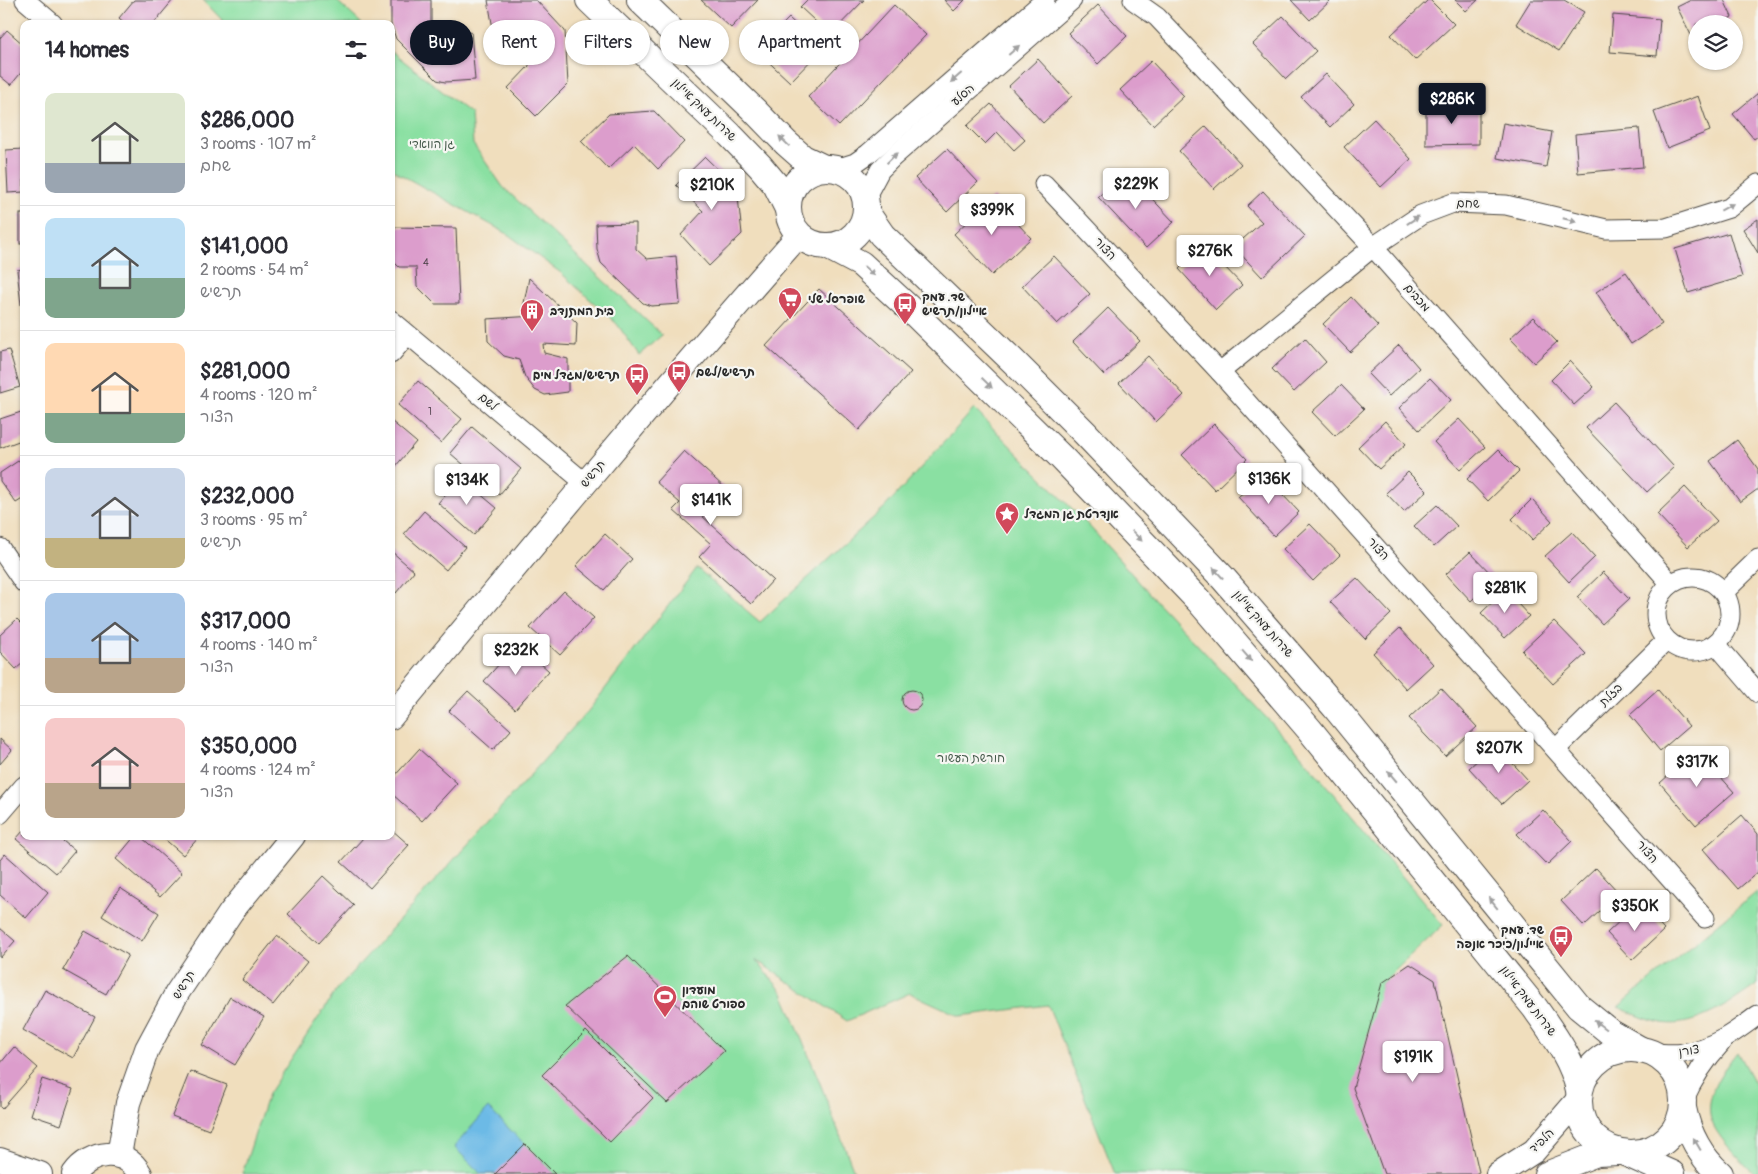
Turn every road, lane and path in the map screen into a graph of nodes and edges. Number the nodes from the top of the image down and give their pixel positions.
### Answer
1 (24, 0) edge
2 (589, 0) edge
3 (640, 0) edge
4 (1045, 0) edge
5 (1072, 0) edge
6 (1133, 0) edge
7 (1148, 0) edge
8 (1157, 17) junction
9 (48, 20) edge
10 (830, 168) junction
11 (1044, 184) dead end
12 (1758, 184) edge
13 (866, 205) junction
14 (787, 207) junction
15 (799, 235) junction
16 (827, 246) junction
17 (1373, 248) junction
18 (395, 324) edge
19 (407, 335) junction
20 (395, 349) edge
21 (1220, 372) junction
22 (585, 483) junction
23 (0, 548) edge
24 (1758, 559) edge
25 (20, 577) edge
26 (1671, 584) junction
27 (1724, 592) junction
28 (1666, 641) junction
29 (1716, 644) junction
30 (1758, 693) edge
31 (395, 712) edge
32 (1556, 749) junction
33 (20, 791) edge
34 (0, 814) edge
35 (290, 840) edge
36 (1706, 918) dead end
37 (1758, 1015) edge
38 (1724, 1040) junction
39 (1647, 1052) junction
40 (1579, 1095) junction
41 (1683, 1104) junction
42 (1621, 1153) junction
43 (118, 1156) junction
44 (0, 1160) edge
45 (40, 1174) edge
46 (74, 1174) edge
47 (140, 1174) edge
48 (1498, 1174) edge
49 (1546, 1174) edge
50 (1672, 1174) edge
51 (1720, 1174) edge

1 - 9 street
2 - 14 main road, שדרות עמק איילון
10 -> 3 main road
4 -> 10 street, הסלע
13 -> 5 street, הסלע
6 - 8 street, מכבים
7 - 8 street, מכבים
8 - 17 street, מכבים
10 - 13 main road
10 - 14 main road
11 - 21 street, הצור
17 -> 12 street, שחם
13 - 16 main road
39 -> 13 main road, שדרות עמק איילון
14 - 15 main road
15 - 16 main road
15 - 22 street, תרשיש
16 -> 40 main road, שדרות עמק איילון
17 - 21 street, שחם
17 - 26 street, מכבים
18 - 19 street, לשם
19 - 20 street
19 - 22 street, לשם
21 - 32 street, הצור
22 - 31 street, תרשיש
23 - 25 street
24 - 27 street
26 - 27 street
26 - 28 street
27 - 29 street
28 - 29 street
28 - 32 street, בזלת
29 - 30 street
32 - 36 street, הצור
33 - 34 street
35 - 43 street, תרשיש
37 - 38 street, צורן
38 - 39 street, צורן
38 - 41 street, צורן
39 - 40 main road
39 - 41 main road
40 - 42 main road
40 - 48 street, הלפיד
41 - 42 main road
51 -> 41 main road
42 - 49 street
42 - 50 main road
43 - 46 street
43 - 47 street
44 - 45 street

